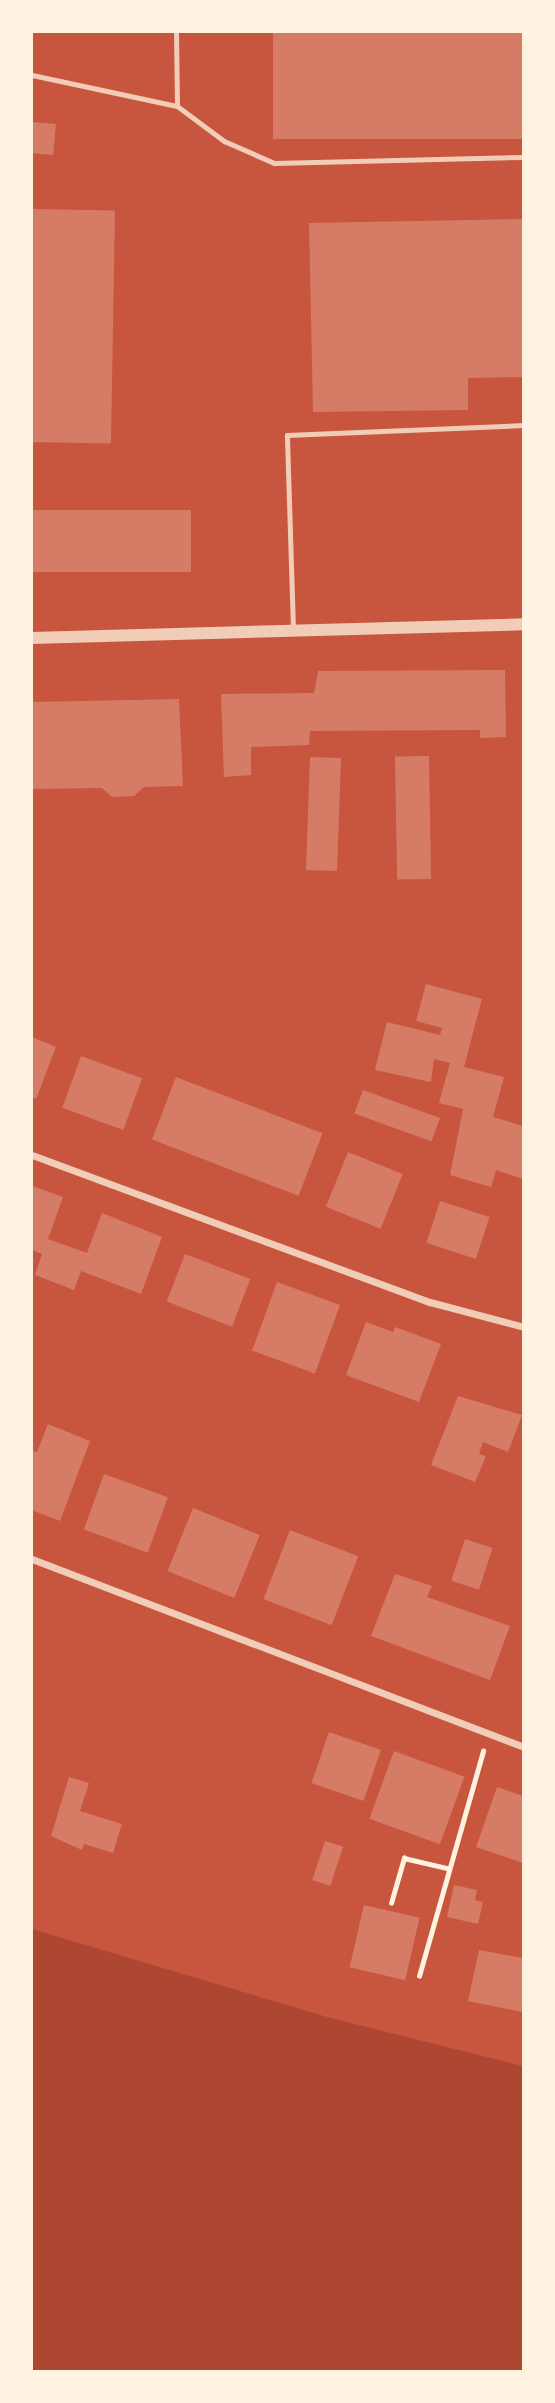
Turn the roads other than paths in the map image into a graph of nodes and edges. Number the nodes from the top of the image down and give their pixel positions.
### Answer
1 (176, 32) edge
2 (32, 75) edge
3 (177, 106) junction
4 (523, 157) edge
5 (523, 425) edge
6 (523, 624) edge
7 (293, 629) junction
8 (32, 638) edge
9 (32, 1155) edge
10 (523, 1326) edge
11 (32, 1559) edge
12 (523, 1747) edge

1 - 3 lane
2 - 3 lane
3 - 4 lane
5 - 7 lane
6 - 7 street
7 - 8 street
9 - 10 street
11 - 12 street

